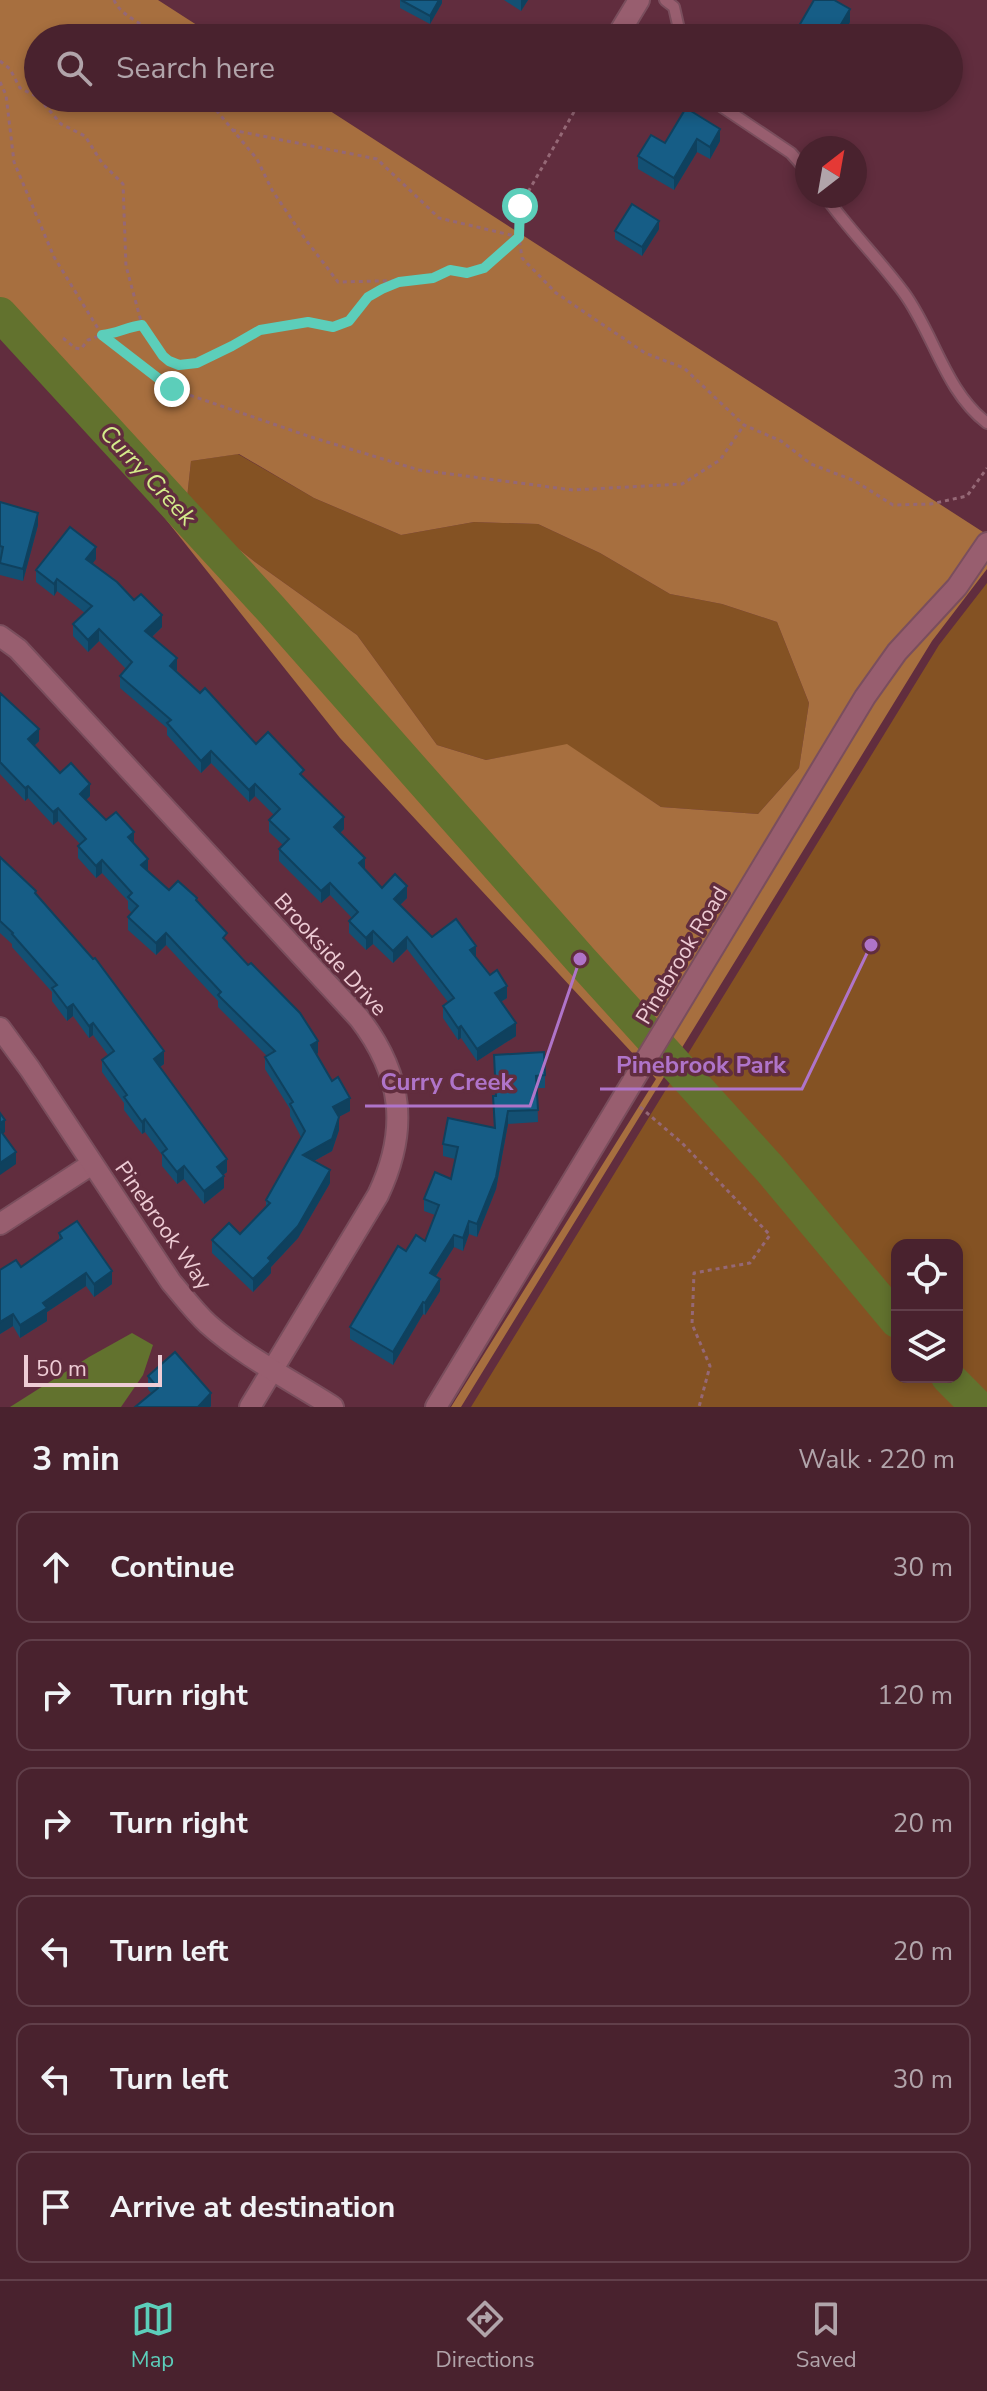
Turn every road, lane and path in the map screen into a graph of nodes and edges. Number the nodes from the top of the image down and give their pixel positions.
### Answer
1 (114, 0) edge
2 (639, 0) edge
3 (665, 0) edge
4 (142, 24) edge
5 (624, 24) edge
6 (678, 24) edge
7 (0, 61) edge
8 (0, 82) edge
9 (24, 90) edge
10 (50, 112) edge
11 (217, 112) edge
12 (574, 112) edge
13 (730, 112) edge
14 (232, 130) junction
15 (795, 158) edge
16 (835, 208) edge
17 (519, 237) junction
18 (399, 282) junction
19 (142, 325) junction
20 (102, 335) junction
21 (63, 338) dead end
22 (987, 423) edge
23 (744, 425) junction
24 (987, 468) edge
25 (987, 543) edge
26 (0, 636) edge
27 (0, 1028) edge
28 (627, 1091) junction
29 (92, 1164) junction
30 (0, 1224) edge
31 (274, 1370) junction
32 (250, 1407) edge
33 (333, 1407) edge
34 (436, 1407) edge
35 (699, 1407) edge

1 - 4 path
2 - 5 street
3 - 6 lane
7 - 9 path
8 - 20 path
10 - 19 path
11 - 14 path
12 - 17 path
13 - 15 lane
14 - 17 path
14 - 18 path
16 - 22 lane
17 - 18 path
17 - 23 path
18 - 19 path
19 - 20 path
20 - 21 path
20 - 23 path
23 - 24 path
25 - 28 street, Pinebrook Road
26 - 31 street, Brookside Drive
27 - 29 street, Pinebrook Way
28 - 34 street, Pinebrook Road
28 - 35 path
29 - 30 street
29 - 31 street, Pinebrook Way
31 - 32 street, Brookside Drive
31 - 33 street, Pinebrook Way

